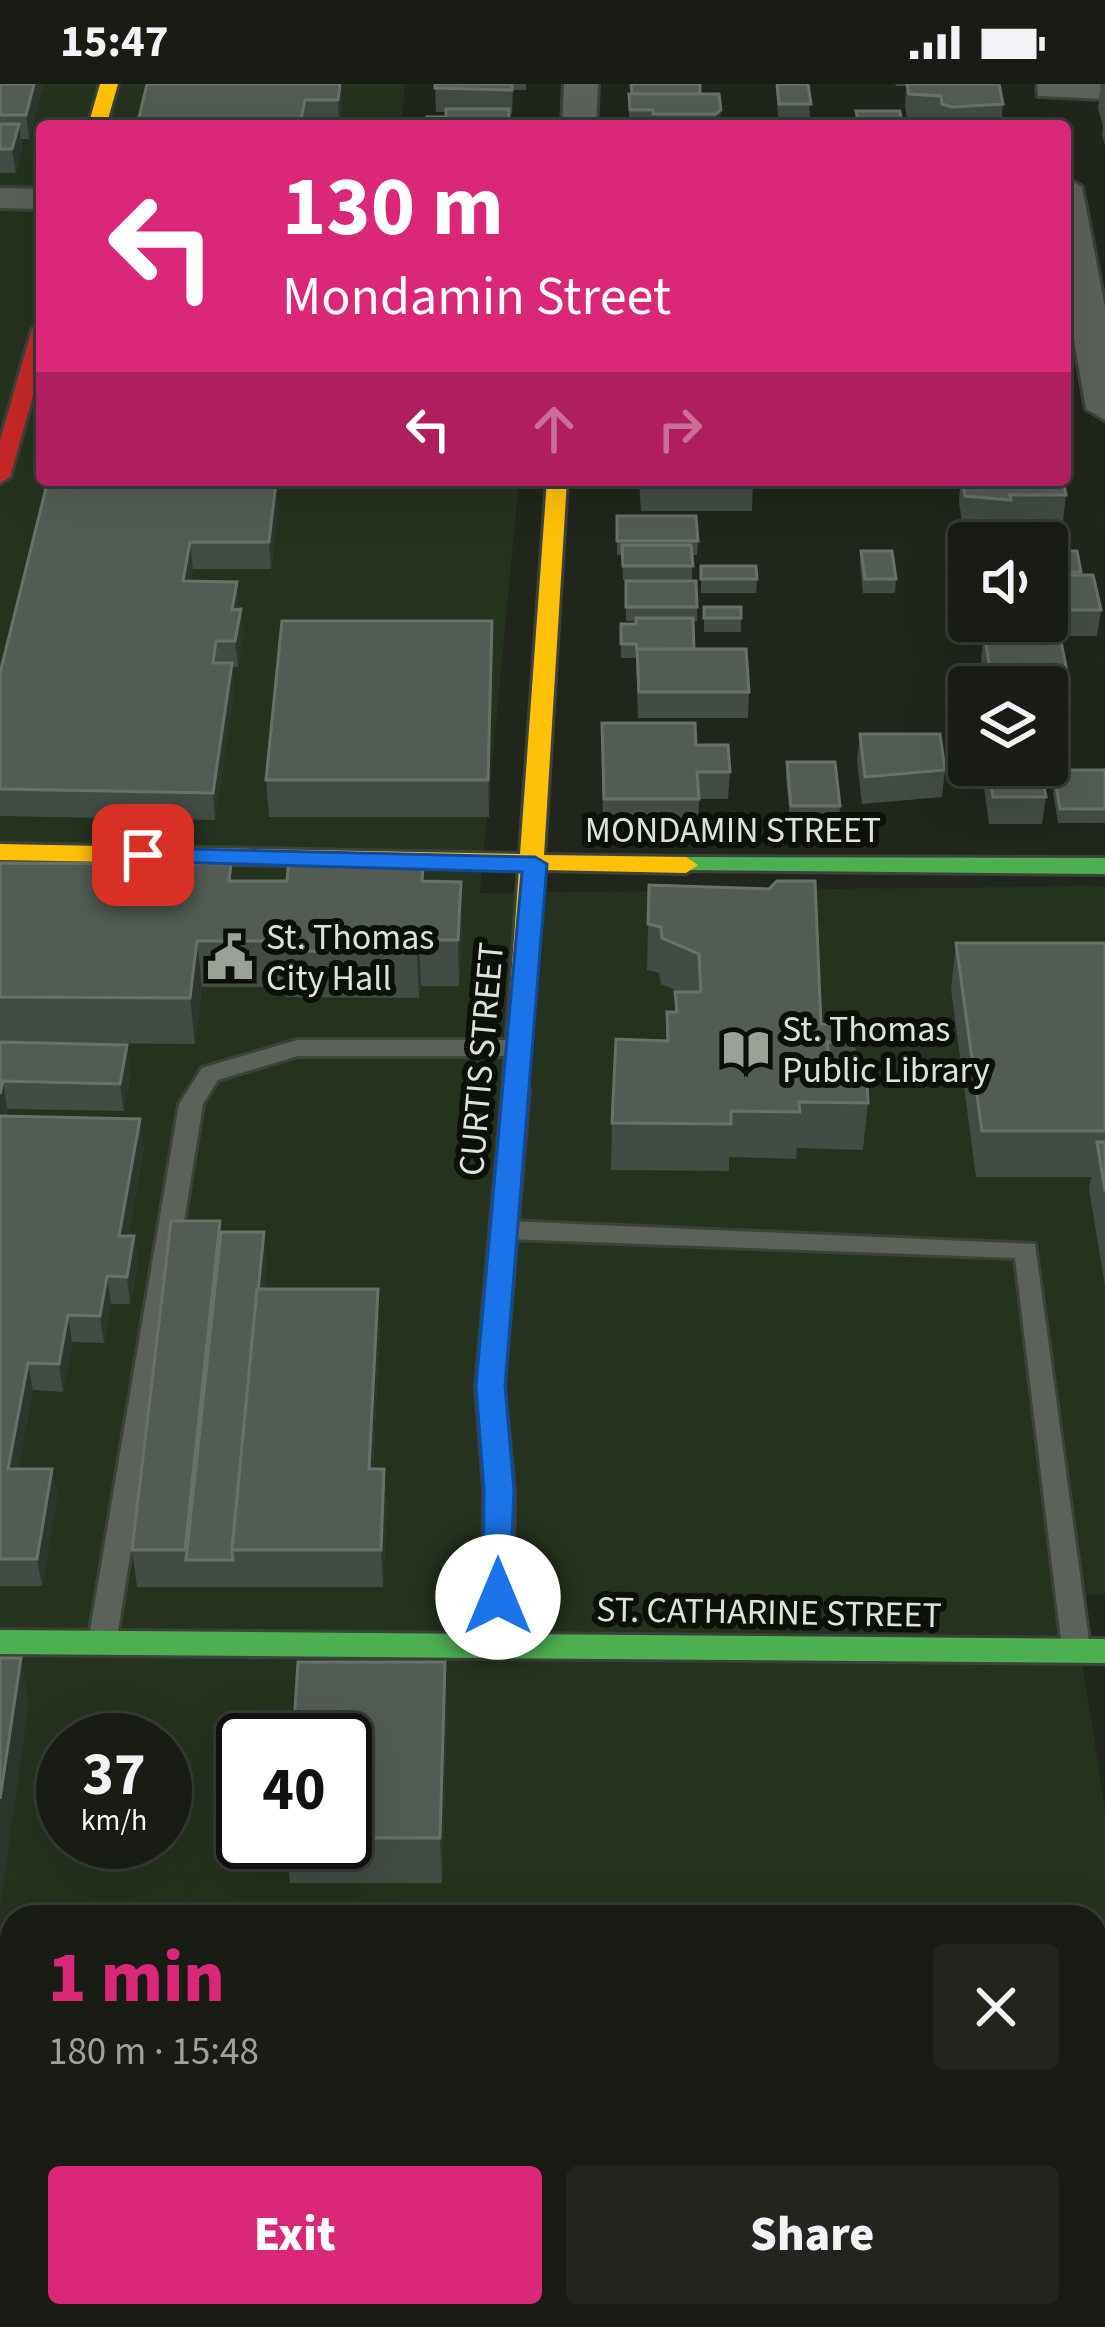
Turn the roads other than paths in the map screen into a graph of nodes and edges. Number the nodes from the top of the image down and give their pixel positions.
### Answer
1 (109, 84) edge
2 (581, 84) edge
3 (1049, 86) edge
4 (1105, 89) edge
5 (99, 120) edge
6 (578, 120) edge
7 (1054, 120) edge
8 (0, 198) edge
9 (36, 199) edge
10 (1071, 230) edge
11 (1086, 336) edge
12 (36, 348) edge
13 (1105, 409) edge
14 (5, 440) edge
15 (0, 477) edge
16 (556, 486) edge
17 (0, 852) edge
18 (535, 864) junction
19 (1105, 866) edge
20 (520, 1048) junction
21 (504, 1230) junction
22 (0, 1642) edge
23 (102, 1643) junction
24 (498, 1644) junction
25 (1076, 1651) junction
26 (1105, 1651) edge

1 - 5 street
2 - 6 street
3 - 4 street
3 - 7 street
8 - 9 street
10 - 11 street
11 - 13 street
12 - 14 street
14 - 15 street
16 - 18 street, CURTIS STREET
17 - 18 street, MONDAMIN STREET
18 - 19 street, MONDAMIN STREET
18 - 20 street, CURTIS STREET
20 - 21 street, CURTIS STREET
20 - 23 lane
21 - 24 street, CURTIS STREET
21 - 25 lane
22 - 23 street, ST. CATHARINE STREET
23 - 24 street, ST. CATHARINE STREET
24 - 25 street, ST. CATHARINE STREET
25 - 26 street, ST. CATHARINE STREET

